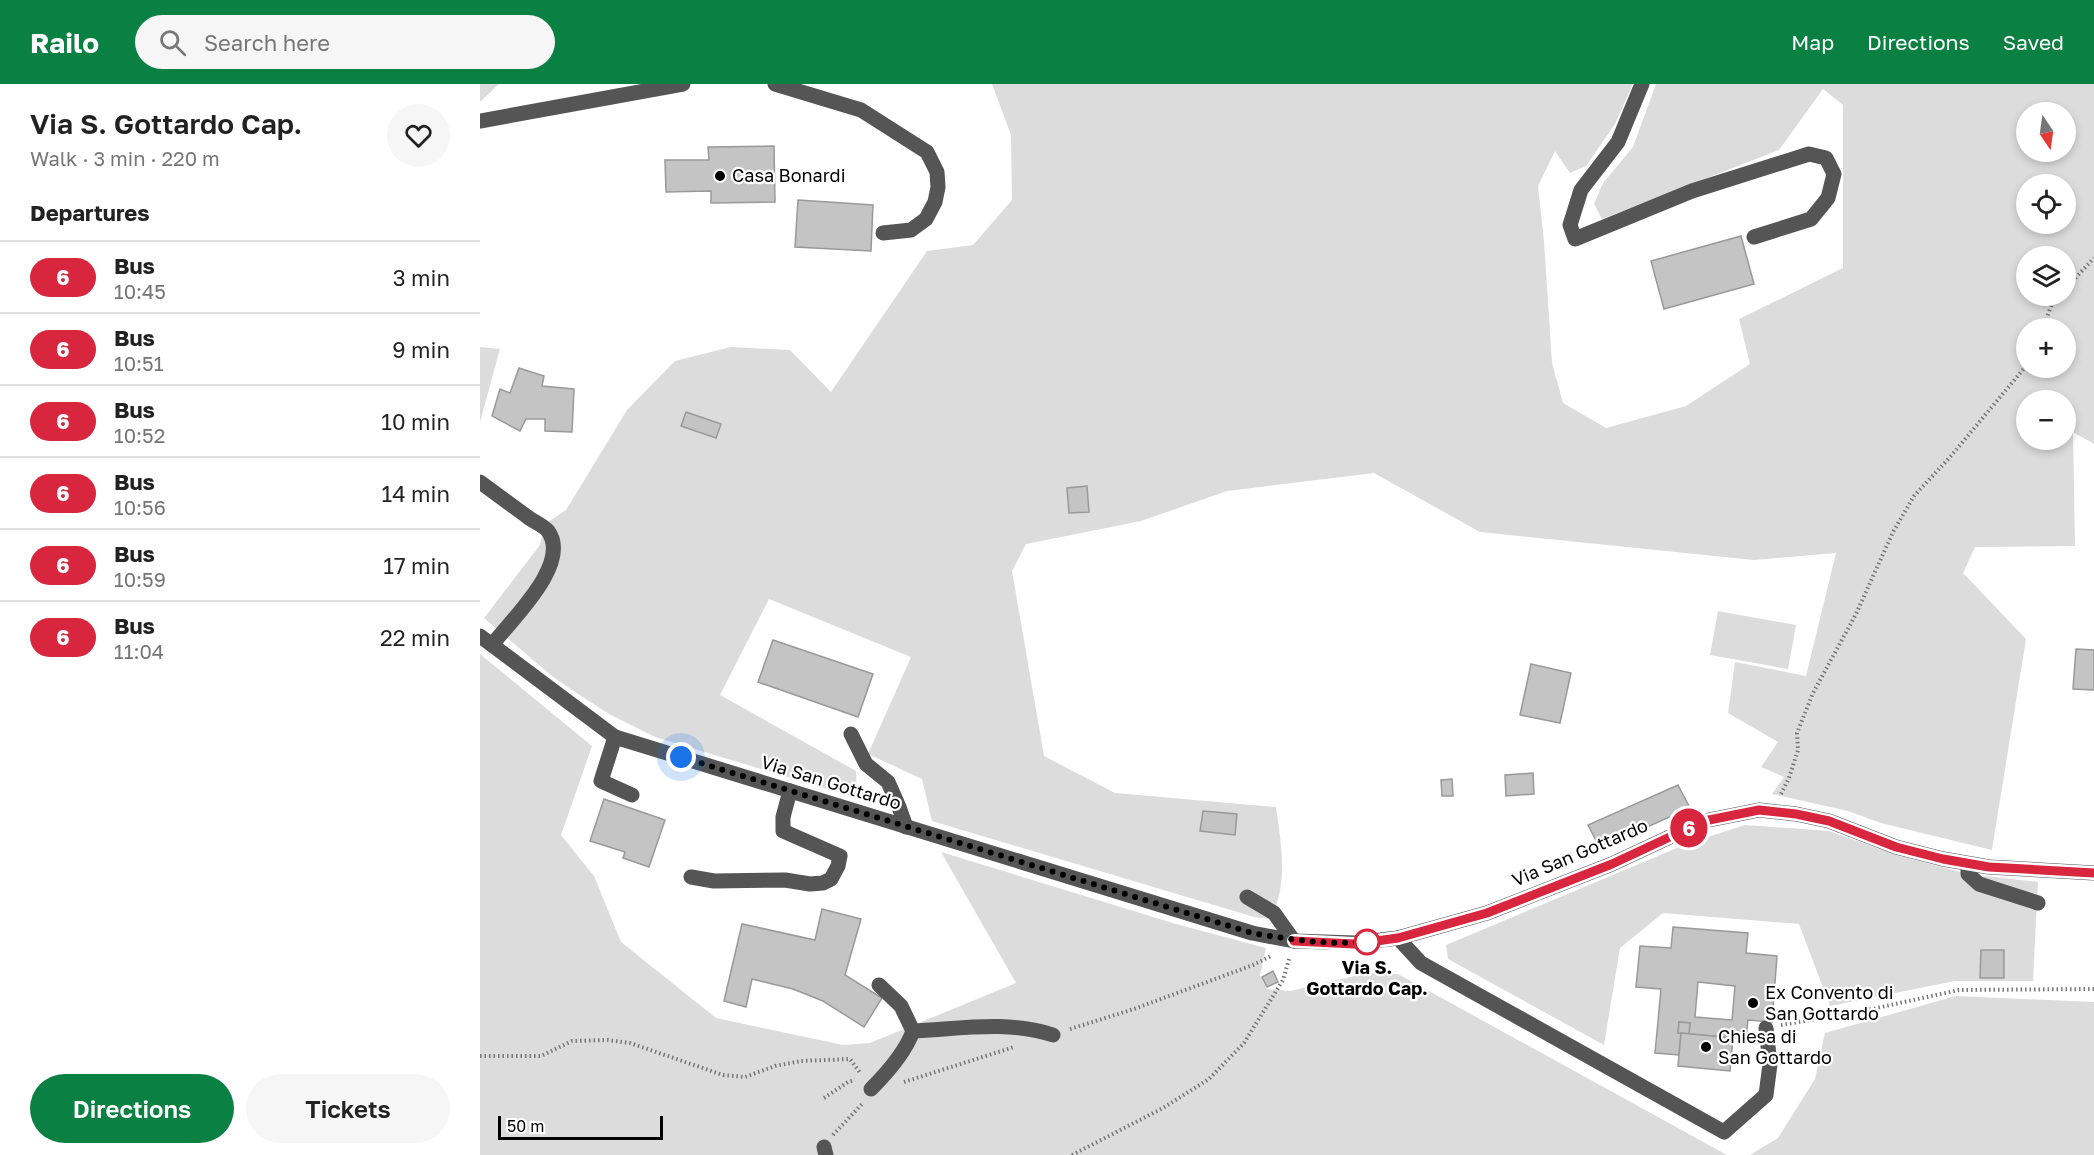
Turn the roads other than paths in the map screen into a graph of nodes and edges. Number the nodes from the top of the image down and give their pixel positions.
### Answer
1 (683, 84) edge
2 (775, 84) edge
3 (1642, 84) edge
4 (480, 121) edge
5 (884, 233) dead end
6 (1754, 237) dead end
7 (480, 482) edge
8 (486, 640) edge
9 (851, 734) dead end
10 (615, 736) junction
11 (790, 791) junction
12 (632, 795) dead end
13 (906, 826) junction
14 (1968, 864) junction
15 (2094, 873) edge
16 (691, 877) dead end
17 (1247, 897) dead end
18 (2038, 903) dead end
19 (1398, 938) junction
20 (1294, 941) junction
21 (879, 985) dead end
22 (1766, 1028) road end
23 (913, 1031) junction
24 (1053, 1035) road end
25 (869, 1094) road end

1 - 4 street
2 - 5 street
3 - 6 street
7 - 8 street, Via San Gottardo
8 - 10 street, Via San Gottardo
9 - 13 street
10 - 11 street, Via San Gottardo
10 - 12 street
11 - 13 street, Via San Gottardo
11 - 16 street
13 - 20 street, Via San Gottardo
14 - 15 street, Via San Gottardo
14 - 18 street
14 - 19 street, Via San Gottardo
17 - 20 street
19 - 20 street, Via San Gottardo
19 - 22 street
21 - 23 street
23 - 24 street
23 - 25 street

